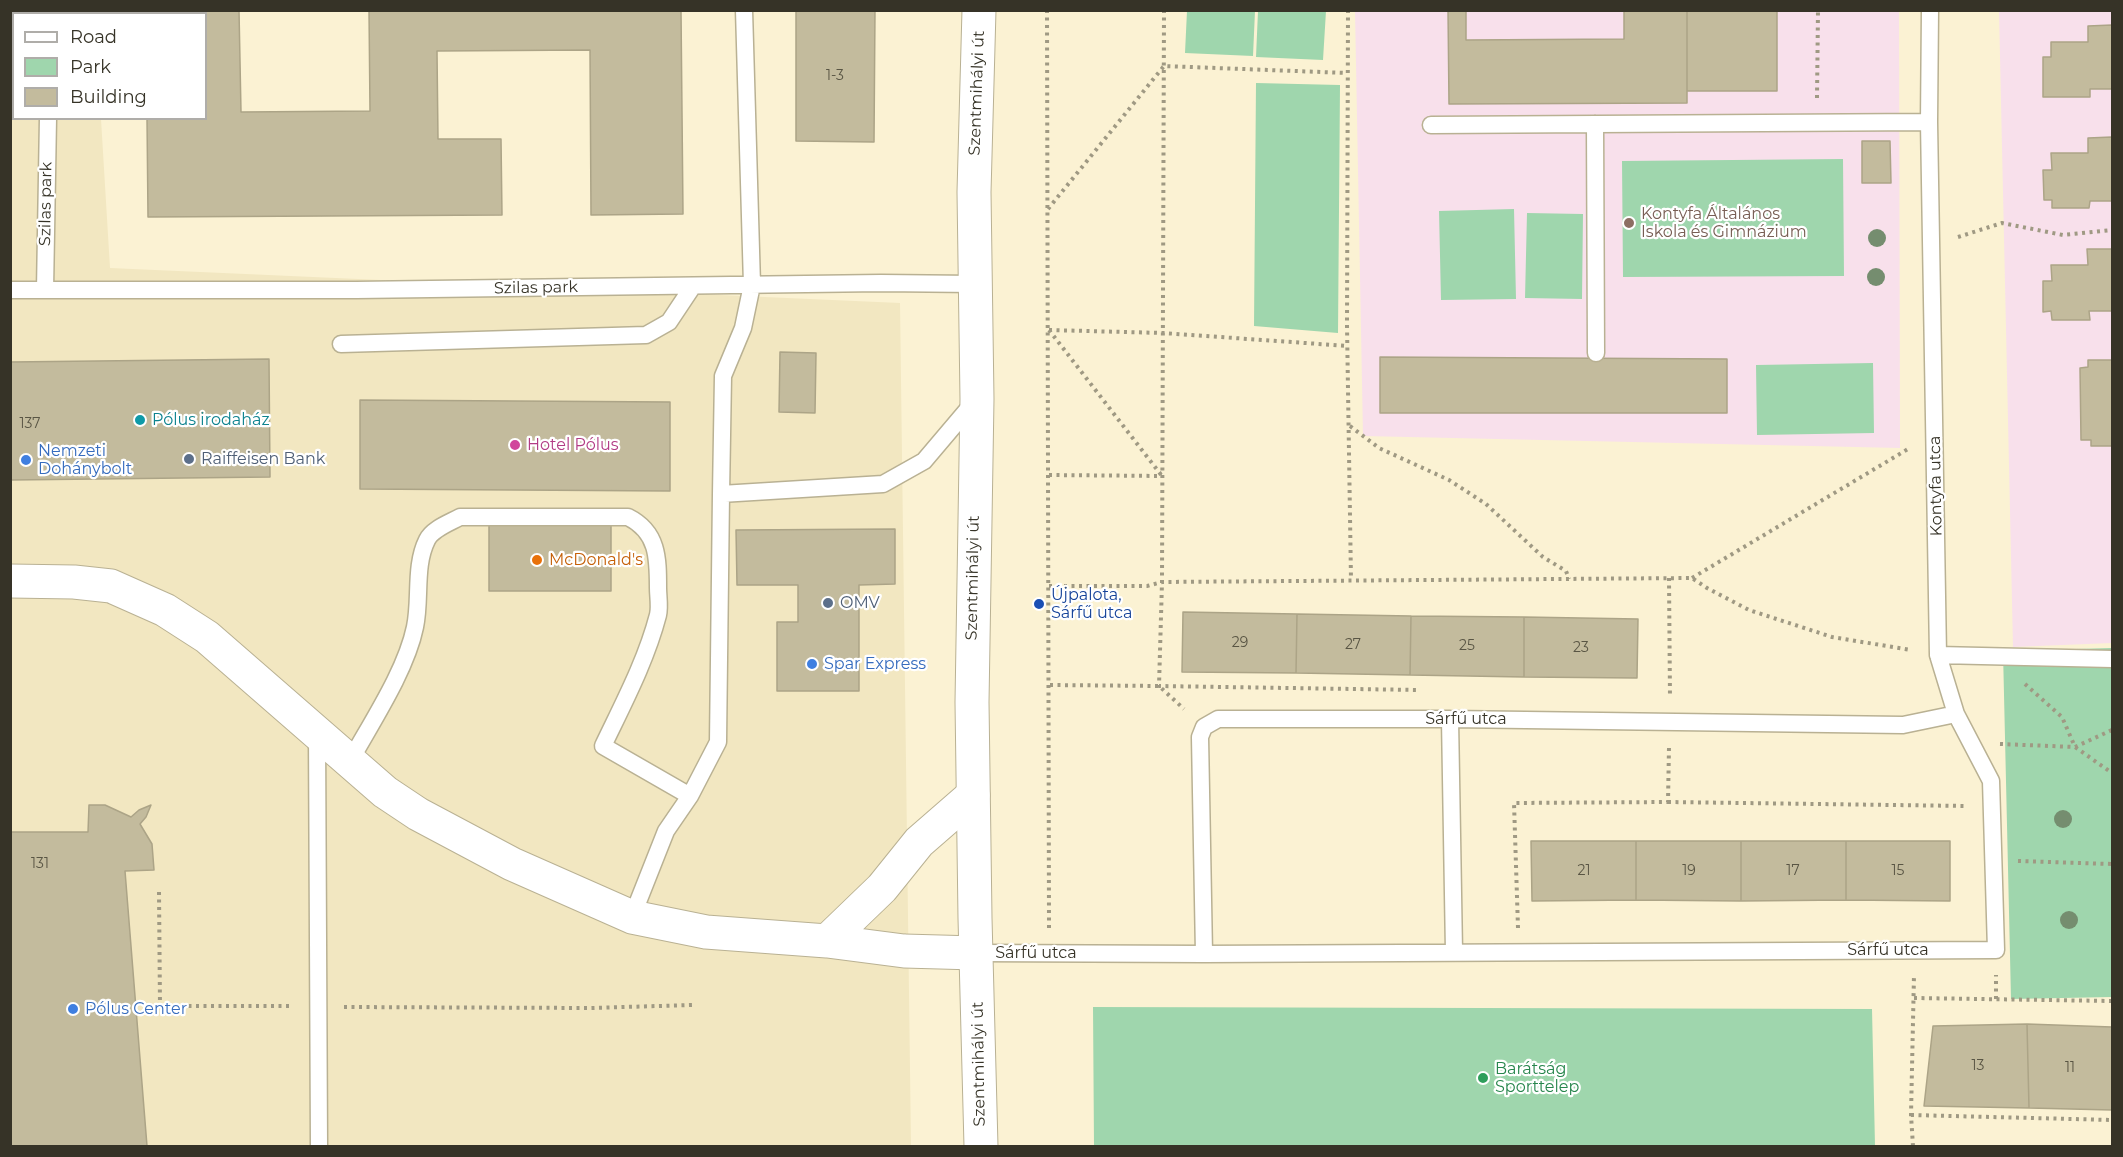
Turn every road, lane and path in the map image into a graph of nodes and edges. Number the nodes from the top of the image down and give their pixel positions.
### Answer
1 (744, 10) edge
2 (979, 10) edge
3 (1047, 10) edge
4 (1164, 10) edge
5 (1348, 10) edge
6 (1818, 10) edge
7 (1930, 10) edge
8 (1164, 66) junction
9 (1347, 73) junction
10 (48, 120) edge
11 (1929, 122) junction
12 (1816, 123) junction
13 (1595, 124) junction
14 (1431, 125) dead end
15 (1048, 209) junction
16 (2112, 230) edge
17 (1931, 245) junction
18 (975, 284) junction
19 (752, 285) junction
20 (693, 286) junction
21 (10, 290) edge
22 (45, 290) junction
23 (1049, 330) junction
24 (1163, 333) junction
25 (341, 344) dead end
26 (1348, 346) junction
27 (1596, 353) dead end
28 (977, 399) junction
29 (1349, 425) junction
30 (1935, 432) junction
31 (1049, 475) junction
32 (1162, 476) junction
33 (721, 494) junction
34 (1669, 578) junction
35 (1692, 578) junction
36 (1569, 579) junction
37 (1351, 580) junction
38 (10, 581) edge
39 (1162, 582) junction
40 (1049, 586) junction
41 (1938, 655) junction
42 (1996, 656) junction
43 (2112, 659) edge
44 (1050, 685) junction
45 (1160, 686) junction
46 (1421, 690) dead end
47 (1956, 714) junction
48 (1450, 719) junction
49 (1670, 722) junction
50 (1204, 727) junction
51 (2112, 730) edge
52 (317, 733) junction
53 (1971, 743) junction
54 (2075, 747) junction
55 (350, 763) junction
56 (2112, 772) edge
57 (973, 795) junction
58 (690, 796) junction
59 (1668, 802) junction
60 (1992, 807) junction
61 (1993, 860) junction
62 (2112, 864) edge
63 (159, 892) dead end
64 (632, 917) junction
65 (827, 941) junction
66 (1915, 950) junction
67 (1996, 950) joint
68 (1454, 952) junction
69 (1519, 952) junction
70 (976, 953) junction
71 (1049, 953) junction
72 (1204, 954) junction
73 (1914, 998) junction
74 (2112, 1001) edge
75 (692, 1005) dead end
76 (319, 1006) junction
77 (1911, 1115) junction
78 (2112, 1120) edge
79 (319, 1146) edge
80 (981, 1146) edge
81 (1913, 1146) edge

1 - 19 lane
2 - 18 street, Szentmihályi út
3 - 15 path
4 - 8 path
5 - 9 path
6 - 12 path
7 - 11 lane, Kontyfa utca
8 - 9 path
8 - 15 path
8 - 24 path
9 - 26 path
10 - 22 lane, Szilas park
11 - 12 lane
11 - 17 lane, Kontyfa utca
12 - 13 lane
13 - 14 lane
13 - 27 lane
15 - 23 path
16 - 17 path
17 - 30 lane, Kontyfa utca
18 - 19 lane, Szilas park
18 - 28 street, Szentmihályi út
19 - 20 lane, Szilas park
19 - 33 lane
20 - 22 lane, Szilas park
20 - 25 lane
21 - 22 lane, Szilas park
23 - 24 path
23 - 31 path
23 - 32 path
24 - 26 path
24 - 32 path
26 - 29 path
28 - 33 lane
28 - 57 street, Szentmihályi út
29 - 36 path
29 - 37 path
30 - 35 path
30 - 41 lane, Kontyfa utca
31 - 32 path
31 - 40 path
32 - 39 path
33 - 58 lane
34 - 35 path
34 - 36 path
34 - 49 path
35 - 41 path
36 - 37 path
37 - 39 path
38 - 52 street
39 - 40 path
39 - 45 path
40 - 44 path
41 - 42 lane
41 - 47 lane, Kontyfa utca
42 - 43 lane
42 - 54 path
44 - 45 path
44 - 71 path
45 - 46 path
45 - 50 path
47 - 49 lane, Sárfű utca
47 - 53 lane, Kontyfa utca
48 - 49 lane, Sárfű utca
48 - 50 lane, Sárfű utca
48 - 68 lane
49 - 59 path
50 - 72 lane
51 - 54 path
52 - 55 street
52 - 76 lane
53 - 54 path
53 - 60 lane, Kontyfa utca
54 - 56 path
55 - 58 lane
55 - 64 street
57 - 65 street
57 - 70 street, Szentmihályi út
58 - 64 lane
59 - 60 path
59 - 69 path
60 - 61 lane, Kontyfa utca
61 - 62 path
61 - 67 lane, Kontyfa utca
63 - 76 path
64 - 65 street
65 - 70 street
66 - 67 lane, Sárfű utca
66 - 69 lane, Sárfű utca
66 - 73 path
68 - 69 lane, Sárfű utca
68 - 72 lane, Sárfű utca
70 - 71 lane, Sárfű utca
70 - 80 street, Szentmihályi út
71 - 72 lane, Sárfű utca
73 - 74 path
73 - 77 path
75 - 76 path
76 - 79 lane
77 - 78 path
77 - 81 path

